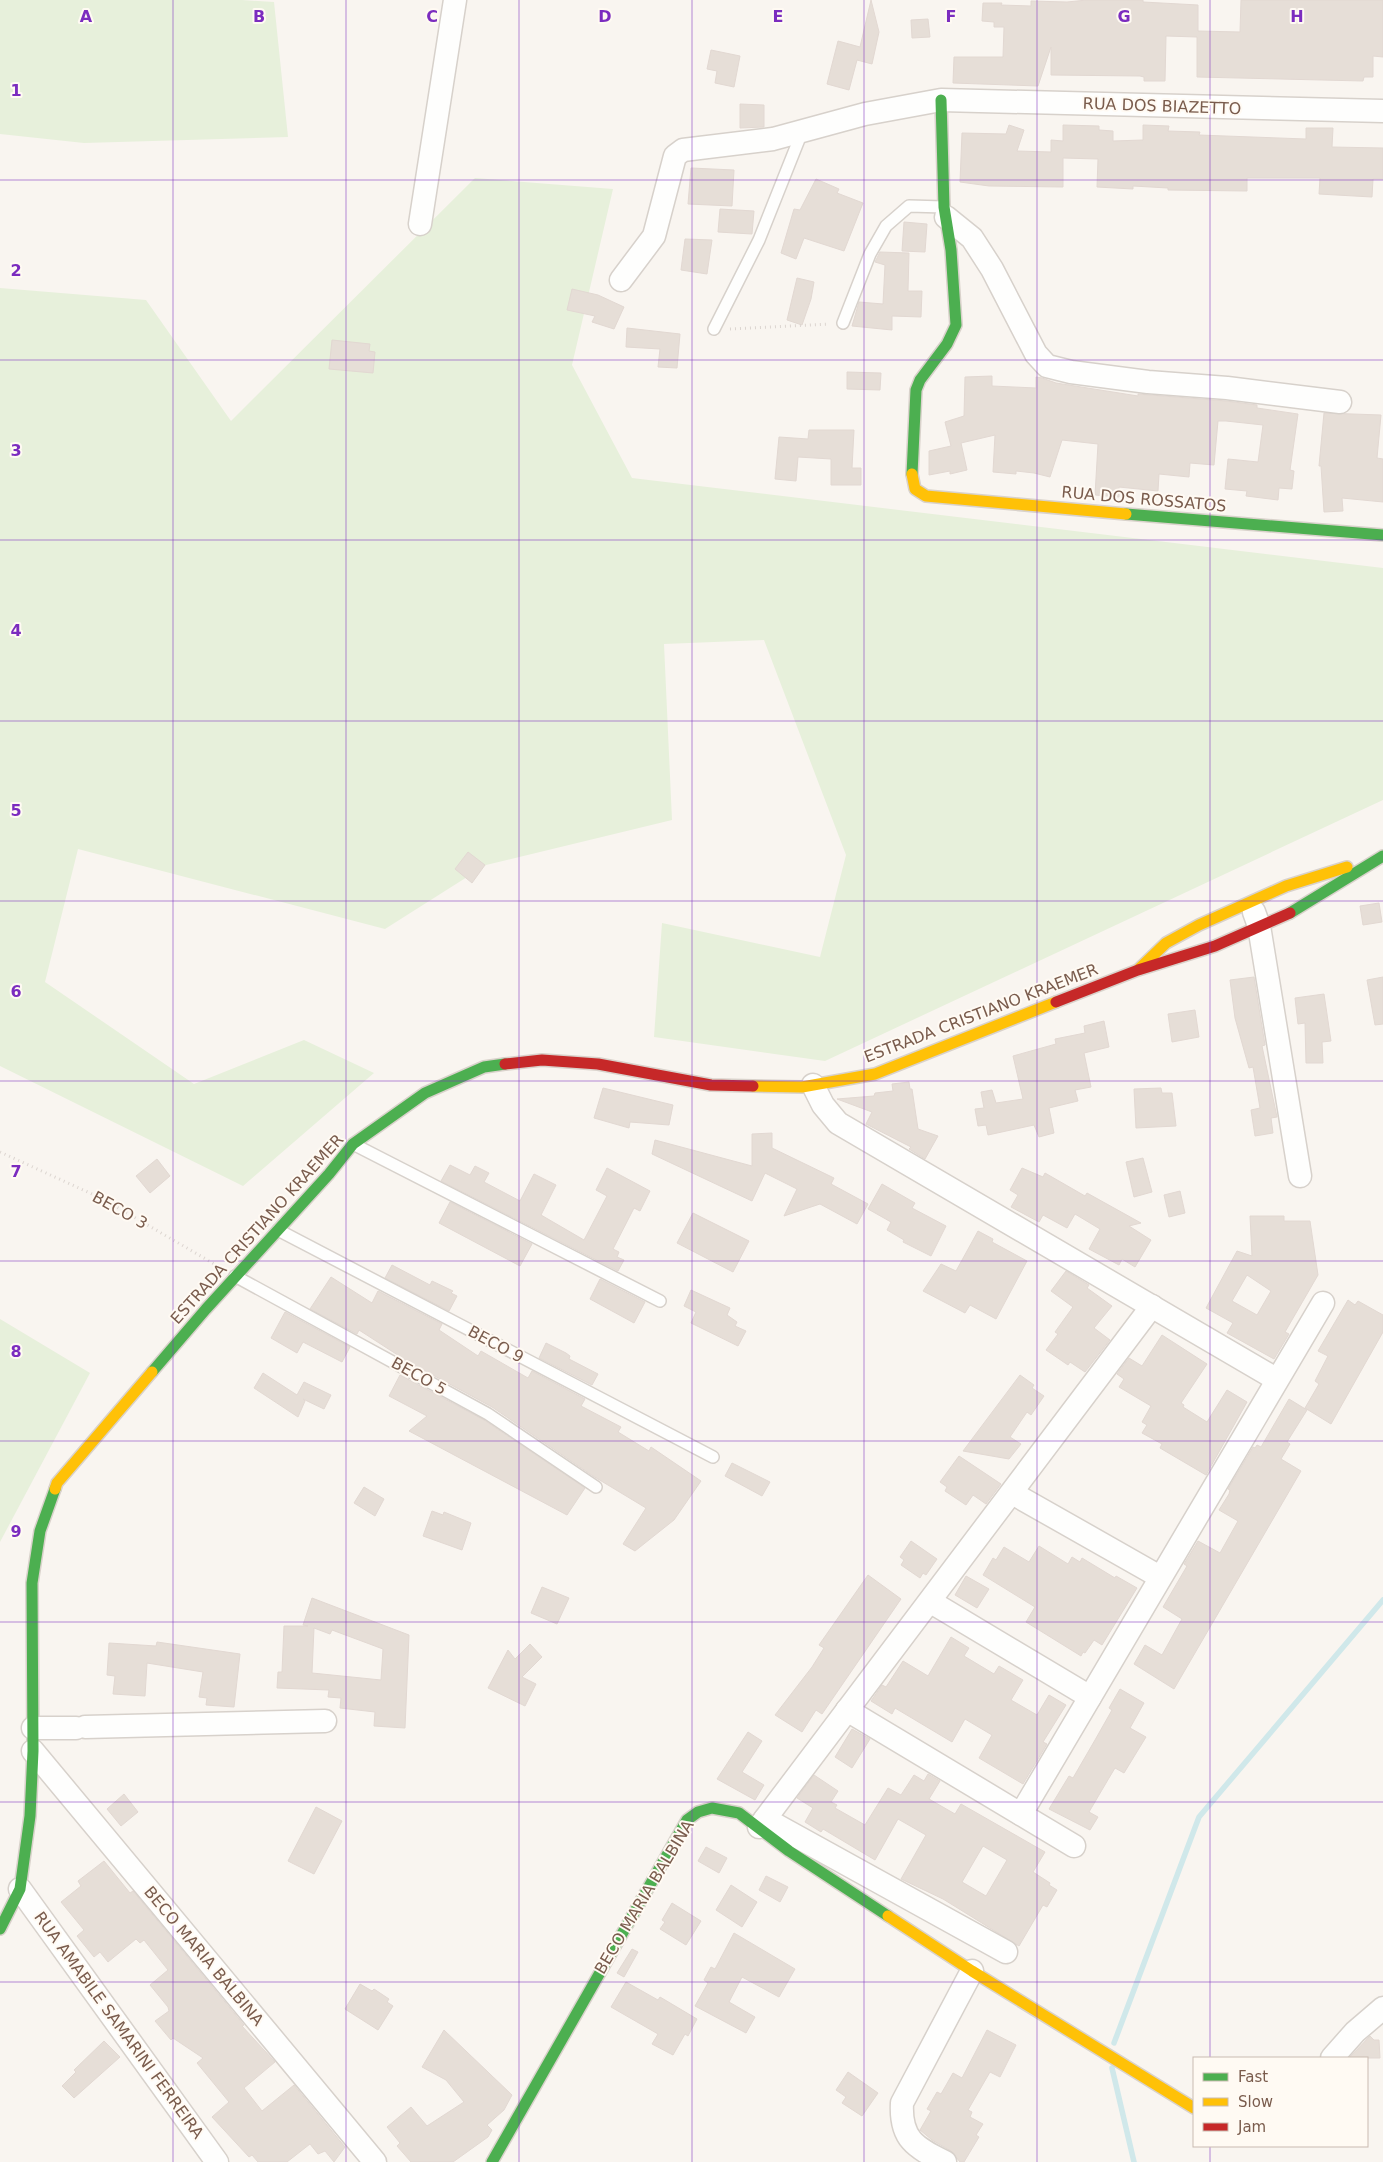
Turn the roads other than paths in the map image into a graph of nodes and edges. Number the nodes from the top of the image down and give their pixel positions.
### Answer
1 (455, 0) edge
2 (941, 100) junction
3 (1383, 111) edge
4 (802, 132) junction
5 (945, 212) junction
6 (420, 224) dead end
7 (620, 280) dead end
8 (843, 323) road end
9 (714, 329) road end
10 (1340, 402) dead end
11 (1383, 536) edge
12 (1378, 858) edge
13 (1250, 902) junction
14 (1259, 926) junction
15 (1138, 970) junction
16 (813, 1085) junction
17 (353, 1144) junction
18 (1300, 1176) dead end
19 (278, 1230) junction
20 (235, 1276) junction
21 (660, 1301) dead end
22 (1322, 1303) dead end
23 (1152, 1306) junction
24 (1276, 1378) junction
25 (714, 1458) dead end
26 (596, 1487) dead end
27 (1012, 1493) junction
28 (1160, 1577) junction
29 (931, 1602) junction
30 (1090, 1697) junction
31 (847, 1710) junction
32 (325, 1721) dead end
33 (33, 1728) junction
34 (33, 1751) junction
35 (1021, 1814) junction
36 (762, 1823) junction
37 (1074, 1846) dead end
38 (20, 1889) junction
39 (0, 1929) edge
40 (1006, 1952) dead end
41 (972, 1972) junction
42 (1383, 2008) edge
43 (1333, 2057) edge
44 (1193, 2107) edge
45 (217, 2162) edge
46 (375, 2162) edge
47 (492, 2162) edge
48 (945, 2162) edge

1 - 6 street
2 - 3 street, RUA DOS BIAZETTO
2 - 4 street, RUA DOS BIAZETTO
2 - 5 main road
4 - 7 street, RUA DOS BIAZETTO
4 - 9 lane
5 - 8 lane
5 - 10 street
5 - 11 main road, RUA DOS ROSSATOS
12 - 13 main road, ESTRADA CRISTIANO KRAEMER
12 - 14 main road, ESTRADA CRISTIANO KRAEMER
13 - 14 street
13 - 15 main road, ESTRADA CRISTIANO KRAEMER
14 - 15 main road, ESTRADA CRISTIANO KRAEMER
14 - 18 street
15 - 16 main road, ESTRADA CRISTIANO KRAEMER
16 - 17 main road, ESTRADA CRISTIANO KRAEMER
16 - 23 street
17 - 19 main road, ESTRADA CRISTIANO KRAEMER
17 - 21 lane
19 - 20 main road, ESTRADA CRISTIANO KRAEMER
19 - 25 lane, BECO 9
20 - 26 lane, BECO 5
20 - 33 main road, ESTRADA CRISTIANO KRAEMER
22 - 24 street
23 - 24 street
23 - 27 street
24 - 28 street
27 - 28 street
27 - 29 street
28 - 30 street
29 - 30 street
29 - 31 street
30 - 35 street
31 - 35 street
31 - 36 street
32 - 33 street
33 - 34 main road, ESTRADA CRISTIANO KRAEMER
34 - 38 main road, ESTRADA CRISTIANO KRAEMER
34 - 46 street, BECO MARIA BALBINA
35 - 37 street
36 - 40 street
36 - 41 main road, BECO MARIA BALBINA
36 - 47 main road, BECO MARIA BALBINA
38 - 39 main road, ESTRADA CRISTIANO KRAEMER
38 - 45 street, RUA AMABILE SAMARINI FERREIRA
41 - 44 main road, BECO MARIA BALBINA
41 - 48 street
42 - 43 street

